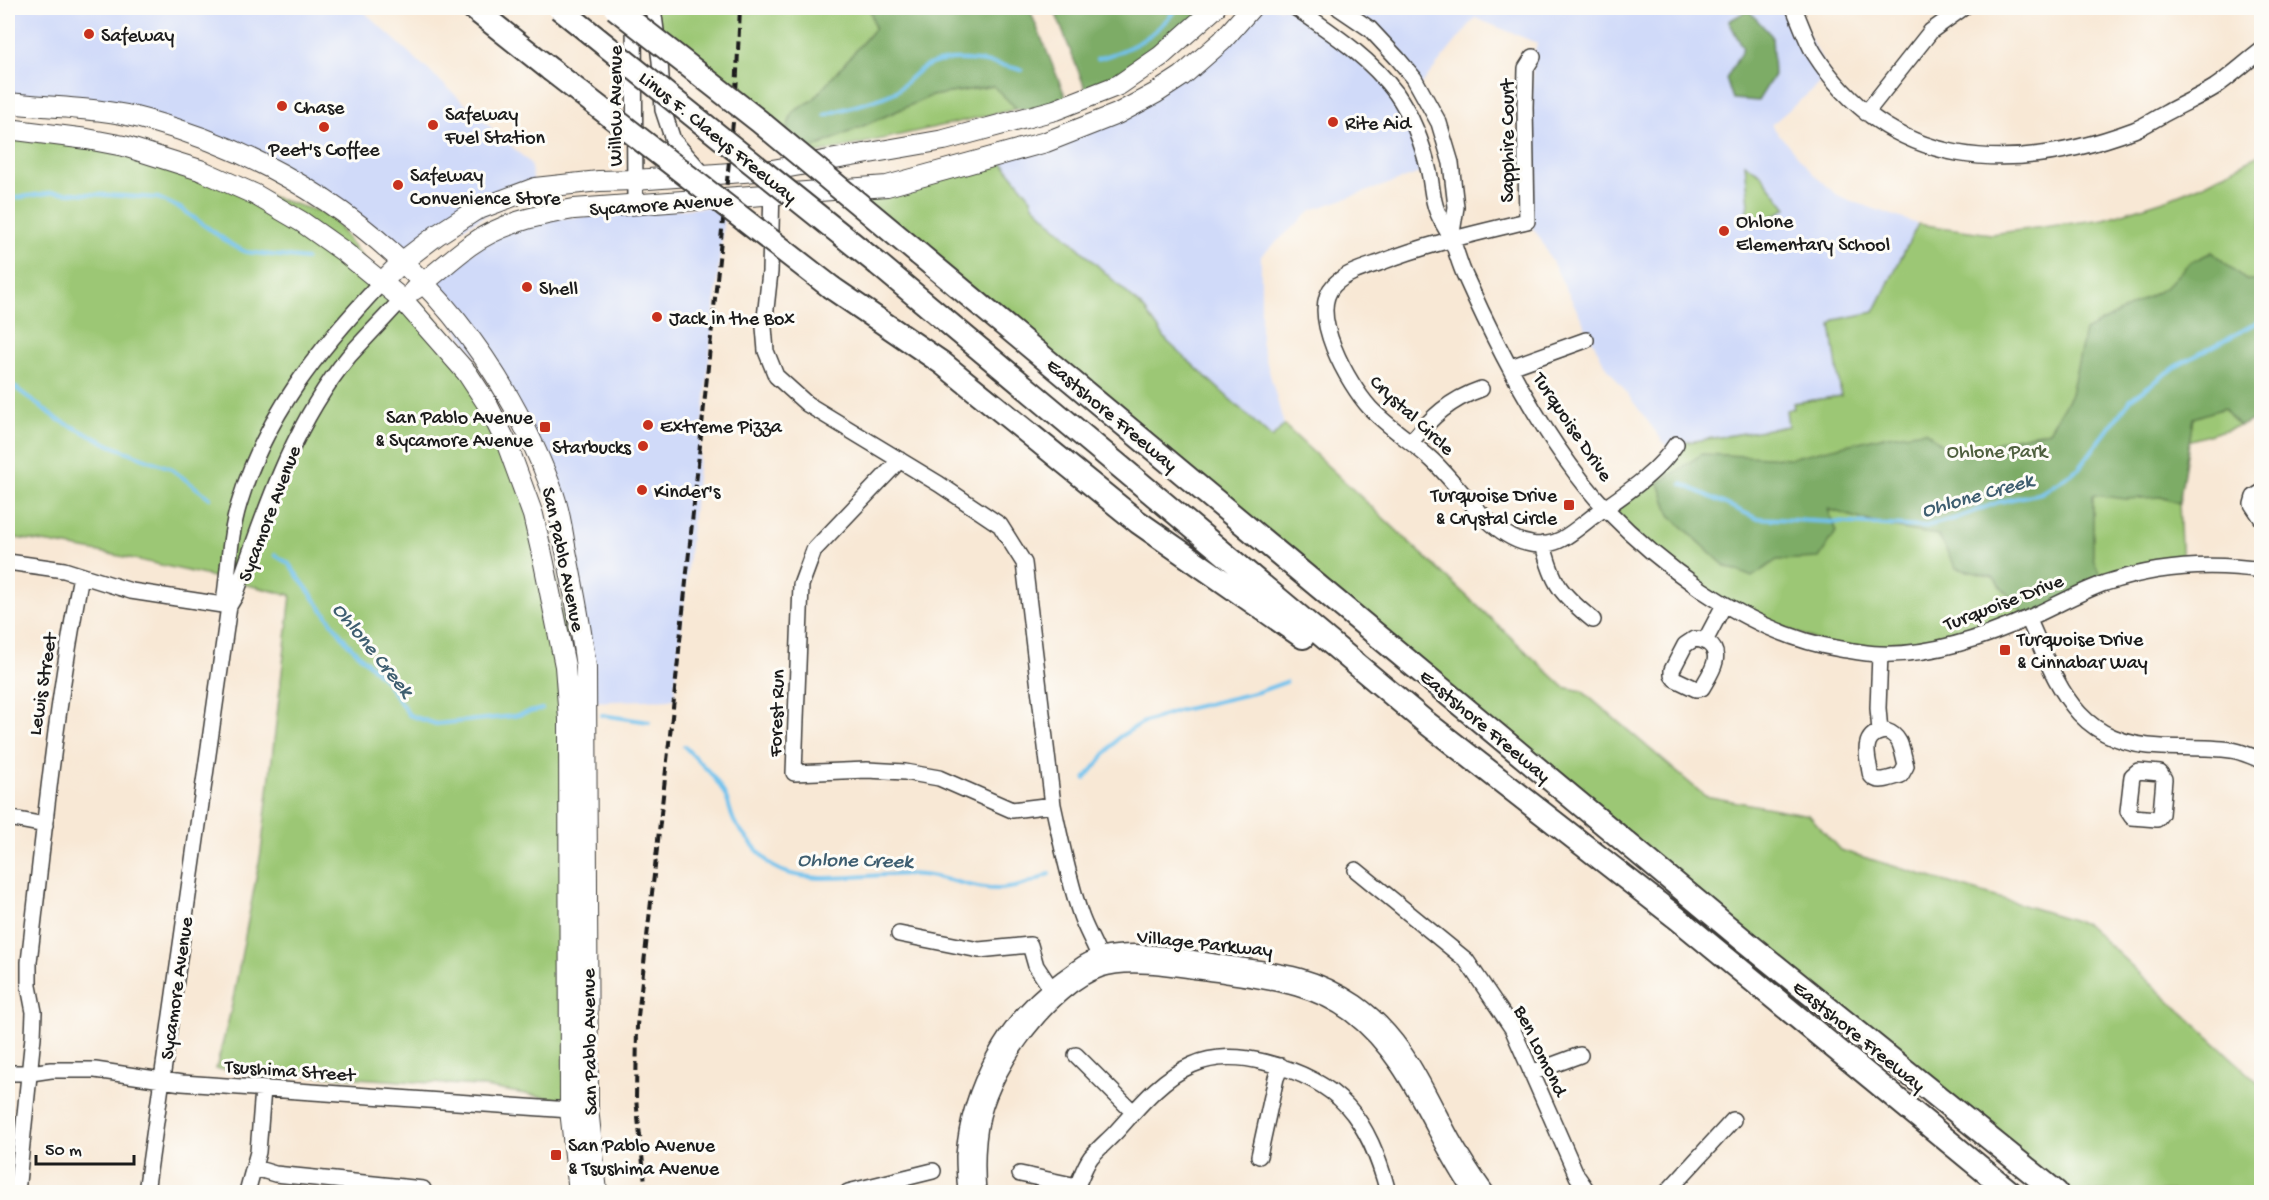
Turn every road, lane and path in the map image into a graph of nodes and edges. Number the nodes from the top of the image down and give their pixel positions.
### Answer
1 (473, 8) edge
2 (559, 8) edge
3 (615, 8) edge
4 (634, 8) edge
5 (652, 8) edge
6 (1215, 8) edge
7 (1251, 8) edge
8 (1296, 8) edge
9 (1339, 8) edge
10 (1794, 8) edge
11 (1963, 8) edge
12 (643, 29) junction
13 (2262, 50) edge
14 (1533, 57) dead end
15 (8, 103) edge
16 (1866, 113) junction
17 (8, 129) edge
18 (772, 170) junction
19 (704, 175) junction
20 (635, 180) junction
21 (771, 195) junction
22 (635, 205) junction
23 (1451, 239) junction
24 (919, 254) joint
25 (403, 261) junction
26 (878, 264) joint
27 (381, 283) junction
28 (424, 283) junction
29 (402, 299) junction
30 (1586, 340) dead end
31 (1511, 368) junction
32 (1481, 389) dead end
33 (265, 439) junction
34 (1411, 442) junction
35 (1676, 444) dead end
36 (288, 454) junction
37 (900, 460) junction
38 (2262, 492) edge
39 (1605, 508) junction
40 (2262, 519) edge
41 (1543, 544) junction
42 (8, 562) edge
43 (2261, 567) edge
44 (81, 576) junction
45 (1724, 605) junction
46 (229, 606) junction
47 (2028, 618) junction
48 (1593, 620) dead end
49 (1705, 641) dead end
50 (1880, 654) junction
51 (1423, 720) junction
52 (1880, 732) dead end
53 (2149, 747) junction
54 (2262, 760) edge
55 (2147, 772) dead end
56 (1053, 805) junction
57 (8, 818) edge
58 (45, 825) junction
59 (1356, 870) dead end
60 (899, 934) dead end
61 (1101, 962) junction
62 (1050, 987) junction
63 (1076, 1055) dead end
64 (1580, 1055) dead end
65 (1281, 1066) junction
66 (8, 1073) edge
67 (31, 1073) junction
68 (1531, 1073) junction
69 (162, 1081) junction
70 (263, 1089) junction
71 (570, 1110) junction
72 (1133, 1112) junction
73 (1733, 1120) dead end
74 (1259, 1156) dead end
75 (255, 1168) junction
76 (933, 1171) dead end
77 (1020, 1174) dead end
78 (423, 1189) dead end
79 (1077, 1189) edge
80 (17, 1192) edge
81 (146, 1192) edge
82 (247, 1192) edge
83 (579, 1192) edge
84 (597, 1192) edge
85 (853, 1192) edge
86 (966, 1192) edge
87 (978, 1192) edge
88 (1388, 1192) edge
89 (1472, 1192) edge
90 (1486, 1192) edge
91 (1588, 1192) edge
92 (1667, 1192) edge
93 (2010, 1192) edge
94 (2056, 1192) edge

1 - 51 highway, bridge
2 - 26 highway, Linus F. Claeys Freeway, bridge
3 - 12 highway, Linus F. Claeys Freeway, bridge
4 - 12 highway
4 - 20 street, Willow Avenue
5 - 19 street
6 - 18 main road, Sycamore Avenue
7 - 21 main road, Sycamore Avenue
8 - 23 street, Turquoise Drive
9 - 23 street, Turquoise Drive
10 - 16 street
11 - 16 street
12 - 24 highway, Linus F. Claeys Freeway, bridge
13 - 16 street
14 - 23 street, Sapphire Court
15 - 25 main road, San Pablo Avenue
17 - 27 main road, San Pablo Avenue
18 - 19 main road, Sycamore Avenue
18 - 21 street
19 - 20 main road, Sycamore Avenue
20 - 22 street, Willow Avenue
20 - 25 main road, Sycamore Avenue
21 - 22 main road, Sycamore Avenue
21 - 37 street
22 - 28 main road, Sycamore Avenue
23 - 31 street, Turquoise Drive
23 - 34 street, Crystal Circle
24 - 94 highway, Eastshore Freeway
25 - 27 main road, Sycamore Avenue
25 - 28 main road, San Pablo Avenue
26 - 51 highway, Eastshore Freeway
27 - 29 main road, San Pablo Avenue
27 - 33 street, Sycamore Avenue
28 - 29 main road, Sycamore Avenue
28 - 84 main road, San Pablo Avenue
29 - 36 street, Sycamore Avenue
29 - 71 main road, San Pablo Avenue
30 - 31 street
31 - 39 street, Turquoise Drive
32 - 34 street
33 - 36 street
33 - 46 street, Sycamore Avenue
34 - 41 street, Crystal Circle
35 - 39 street
36 - 46 street, Sycamore Avenue
37 - 56 street
37 - 56 street, Forest Run
38 - 40 street
39 - 41 street
39 - 45 street, Turquoise Drive
41 - 48 street
42 - 44 street
43 - 47 street, Turquoise Drive
44 - 46 street
44 - 58 street, Lewis Street
45 - 49 street
45 - 50 street, Turquoise Drive
46 - 69 street, Sycamore Avenue
47 - 50 street, Turquoise Drive
47 - 53 street
50 - 52 street
51 - 93 highway, Eastshore Freeway
53 - 54 street
53 - 55 street
56 - 61 street
57 - 58 street
58 - 67 street, Lewis Street
59 - 68 street, Ben Lomond
60 - 62 street
61 - 62 street, Village Parkway
61 - 87 street, Village Parkway
61 - 89 street, Village Parkway
61 - 90 street, Village Parkway
62 - 86 street, Village Parkway
63 - 72 street
64 - 68 street
65 - 72 street
65 - 74 street
65 - 88 street
66 - 67 street, Tsushima Street
67 - 69 street, Tsushima Street
67 - 80 street, Lewis Street
68 - 91 street, Ben Lomond
69 - 70 street, Tsushima Street
69 - 81 street, Sycamore Avenue
70 - 71 street, Tsushima Street
70 - 75 street
71 - 83 main road, San Pablo Avenue
72 - 79 street
73 - 92 street
75 - 78 street
75 - 82 street
76 - 85 street
77 - 79 street

